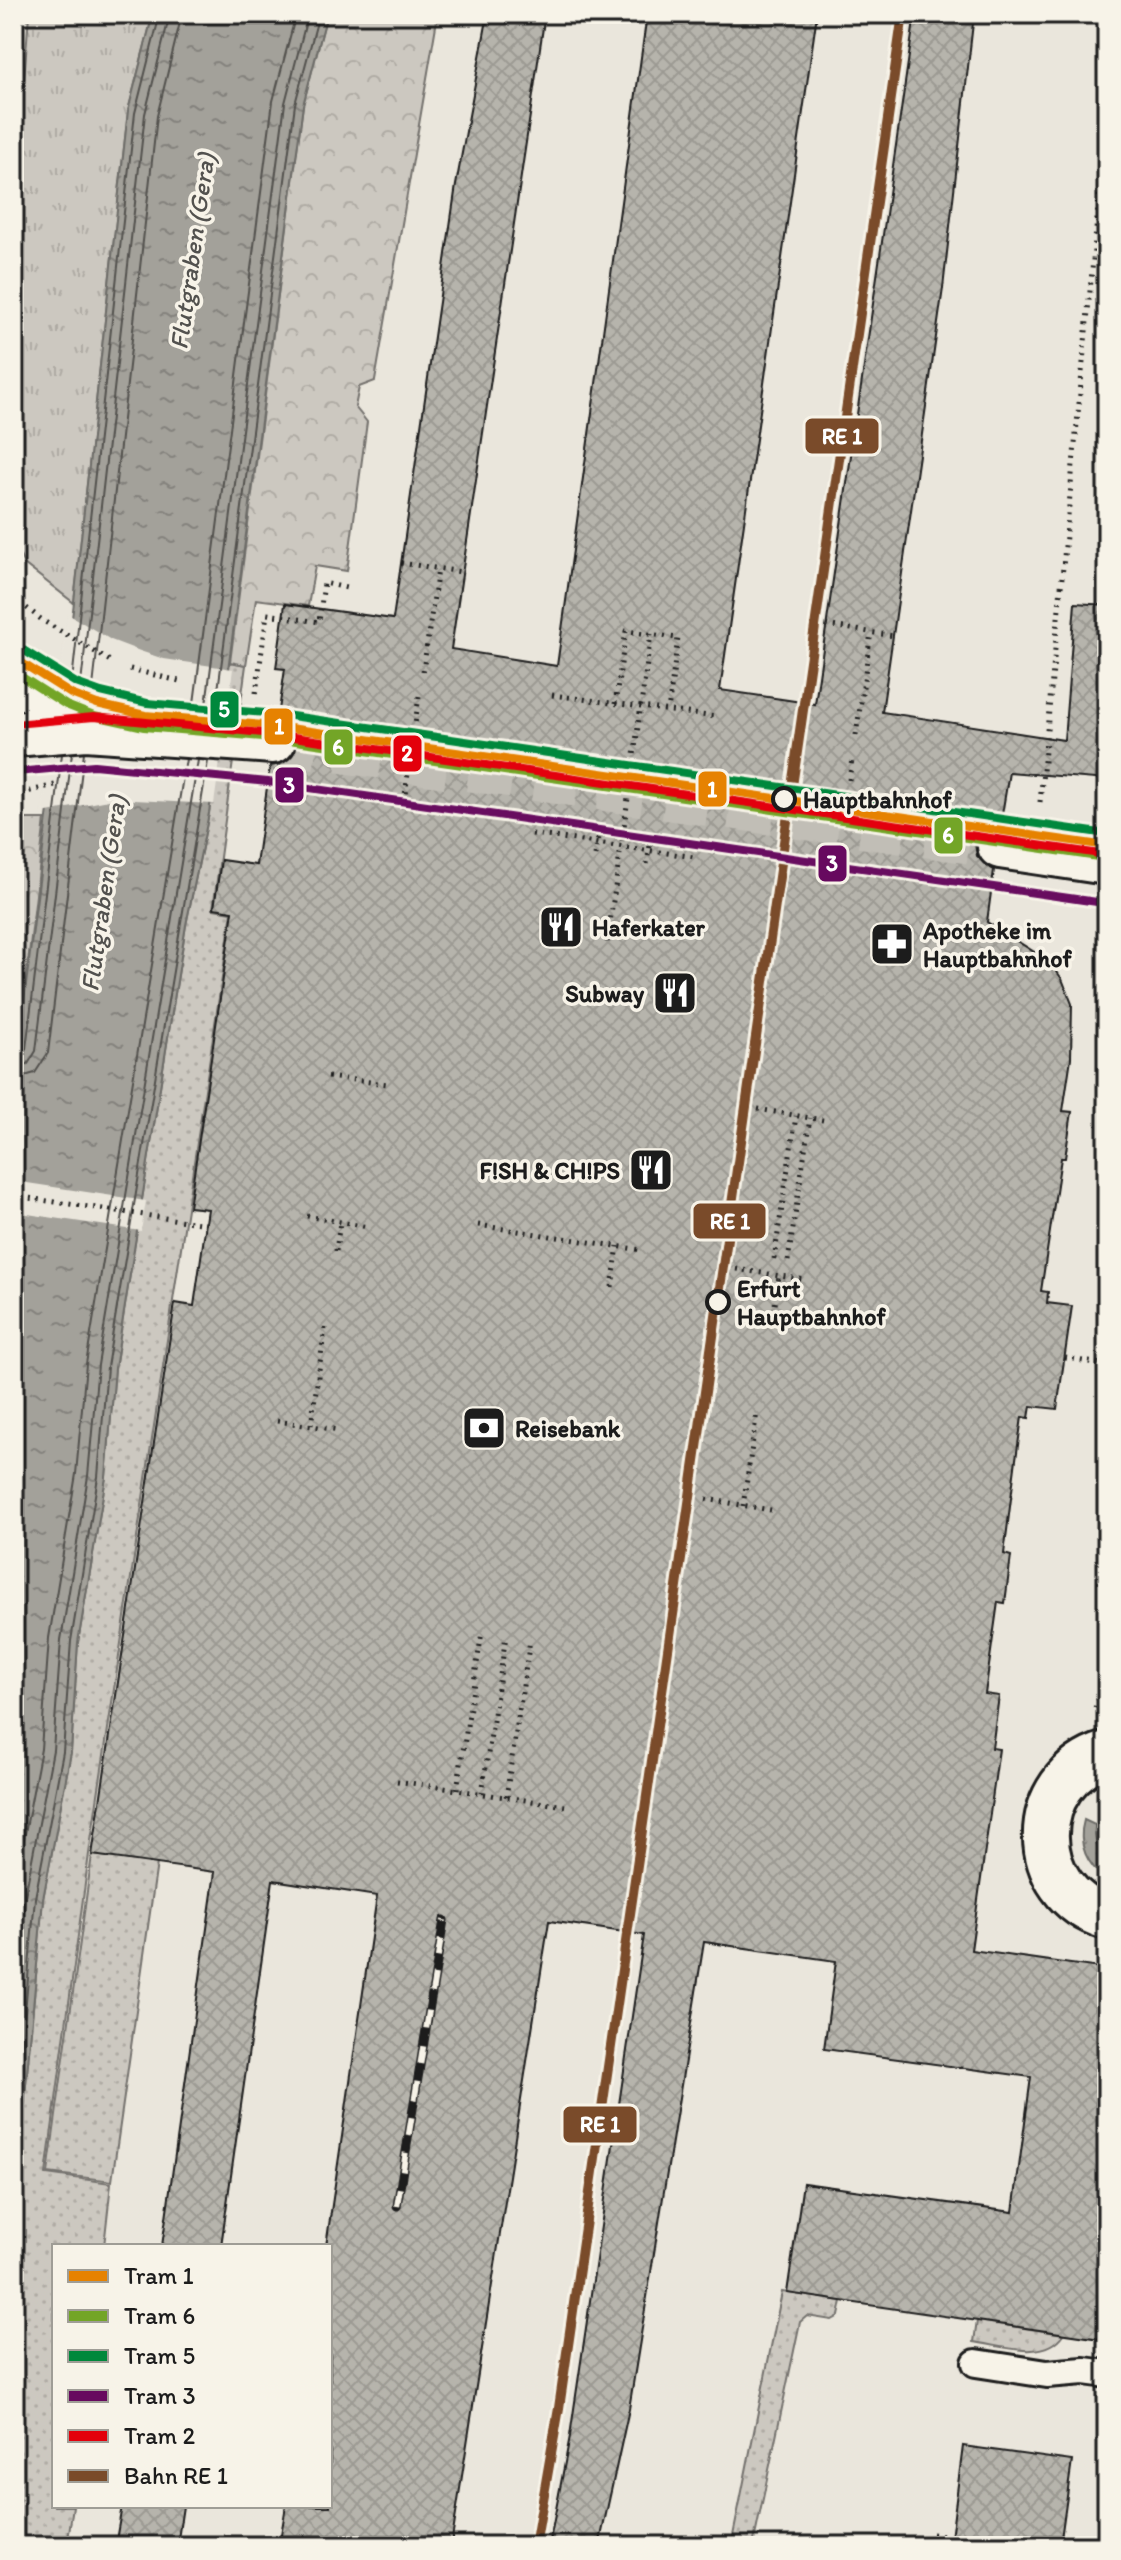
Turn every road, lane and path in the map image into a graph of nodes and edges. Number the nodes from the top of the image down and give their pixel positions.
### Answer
1 (1107, 117) edge
2 (401, 563) dead end
3 (438, 569) junction
4 (462, 572) dead end
5 (351, 589) dead end
6 (14, 598) edge
7 (826, 625) dead end
8 (871, 632) junction
9 (651, 634) junction
10 (894, 636) dead end
11 (116, 664) dead end
12 (127, 668) dead end
13 (423, 671) dead end
14 (193, 683) dead end
15 (244, 692) dead end
16 (256, 694) junction
17 (552, 695) dead end
18 (268, 696) dead end
19 (419, 696) dead end
20 (615, 704) junction
21 (21, 708) edge
22 (668, 711) junction
23 (716, 717) dead end
24 (856, 735) dead end
25 (273, 741) tunnel mouth
26 (852, 759) dead end
27 (849, 780) dead end
28 (1039, 807) dead end
29 (403, 809) dead end
30 (532, 834) dead end
31 (598, 837) dead end
32 (622, 844) junction
33 (650, 845) dead end
34 (1000, 846) tunnel mouth
35 (595, 856) dead end
36 (695, 857) dead end
37 (1107, 862) edge
38 (647, 864) dead end
39 (607, 942) dead end
40 (328, 1077) dead end
41 (354, 1081) junction
42 (368, 1083) junction
43 (387, 1084) dead end
44 (353, 1091) dead end
45 (365, 1093) dead end
46 (758, 1109) dead end
47 (796, 1116) junction
48 (810, 1118) junction
49 (828, 1121) dead end
50 (14, 1196) edge
51 (307, 1216) dead end
52 (348, 1219) dead end
53 (338, 1220) junction
54 (206, 1224) dead end
55 (478, 1225) dead end
56 (368, 1227) dead end
57 (333, 1228) dead end
58 (346, 1230) dead end
59 (618, 1246) junction
60 (642, 1250) dead end
61 (336, 1251) dead end
62 (774, 1259) dead end
63 (788, 1261) dead end
64 (736, 1269) dead end
65 (779, 1276) junction
66 (806, 1280) dead end
67 (612, 1287) dead end
68 (774, 1312) dead end
69 (325, 1328) dead end
70 (1065, 1358) dead end
71 (1107, 1365) edge
72 (757, 1412) dead end
73 (277, 1421) dead end
74 (311, 1425) junction
75 (339, 1430) dead end
76 (706, 1499) dead end
77 (743, 1506) junction
78 (771, 1510) dead end
79 (482, 1632) dead end
80 (506, 1636) dead end
81 (530, 1640) dead end
82 (1107, 1754) edge
83 (397, 1781) dead end
84 (457, 1789) junction
85 (482, 1793) junction
86 (506, 1797) junction
87 (565, 1806) dead end
88 (1107, 1917) edge
89 (976, 2363) dead end
90 (1107, 2374) edge
91 (932, 2534) dead end
92 (942, 2546) edge

1 - 28 path
2 - 3 path
3 - 4 path
3 - 13 path
5 - 16 path
6 - 11 path
7 - 8 path
8 - 10 path
8 - 24 path
9 - 20 path
9 - 22 path
9 - 32 path
12 - 14 path
15 - 16 path
16 - 18 path
17 - 20 path
19 - 29 path
20 - 22 path
21 - 25 street
22 - 23 path
26 - 27 path
30 - 32 path
31 - 35 path
32 - 36 path
32 - 39 path
33 - 38 path
34 - 37 street
40 - 41 path
41 - 42 path
41 - 44 path
42 - 43 path
42 - 45 path
46 - 47 path
47 - 48 path
47 - 62 path
48 - 49 path
48 - 63 path
50 - 54 path
51 - 53 path
52 - 58 path
53 - 56 path
53 - 57 path
53 - 61 path
55 - 59 path
59 - 60 path
59 - 67 path
64 - 65 path
65 - 66 path
65 - 68 path
69 - 74 path
70 - 71 path
72 - 77 path
73 - 74 path
74 - 75 path
76 - 77 path
77 - 78 path
79 - 84 path
80 - 85 path
81 - 86 path
82 - 88 street
83 - 84 path
84 - 85 path
85 - 86 path
86 - 87 path
89 - 90 lane
91 - 92 path

